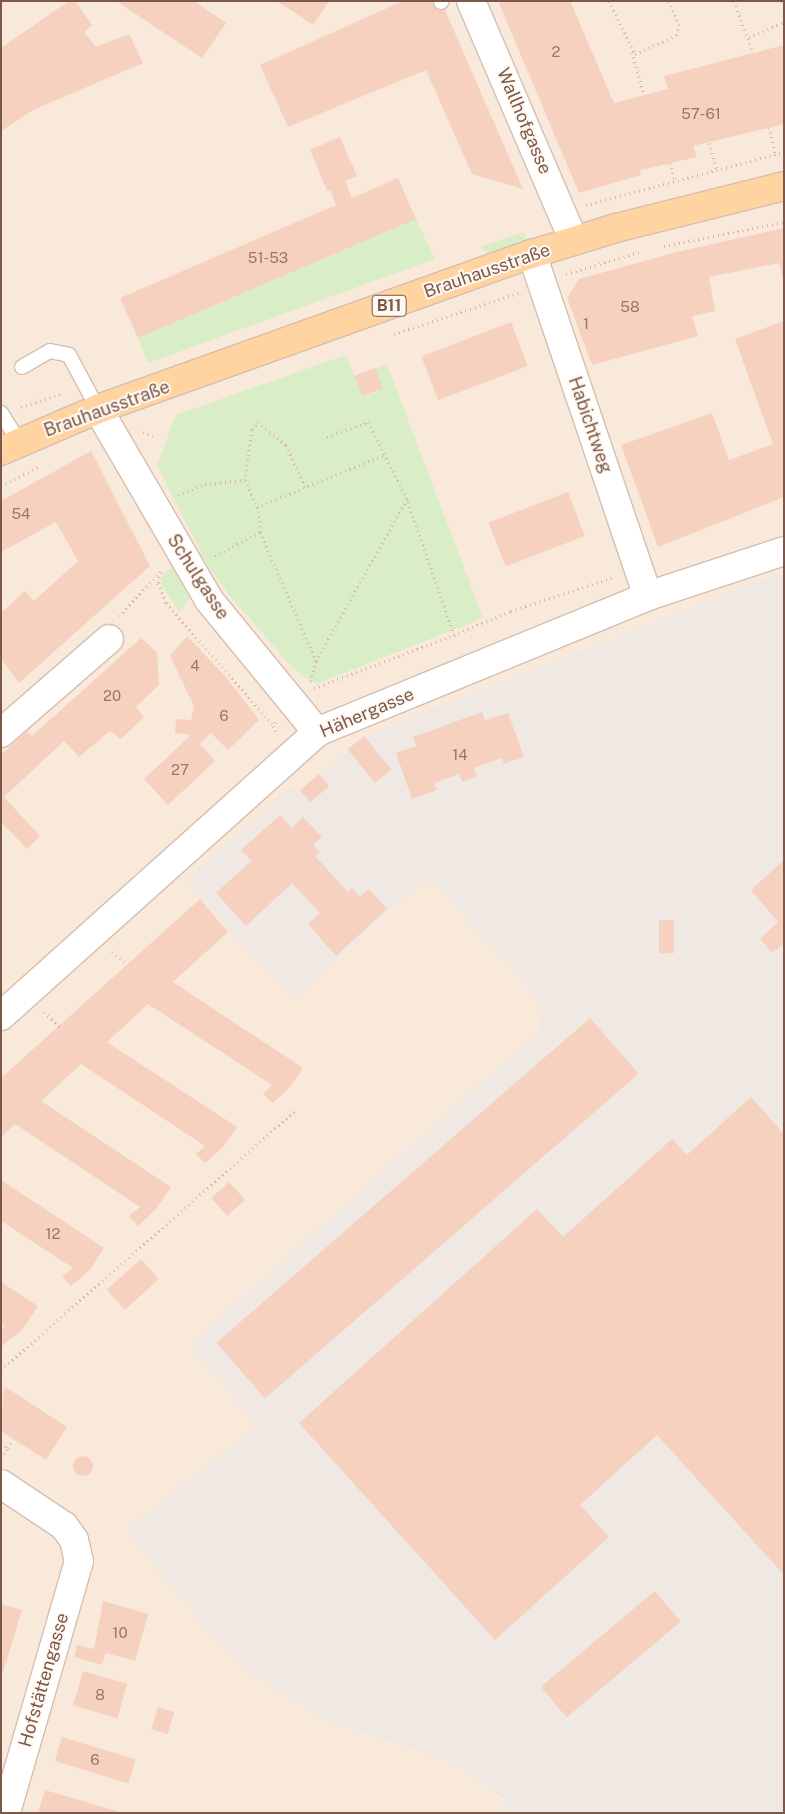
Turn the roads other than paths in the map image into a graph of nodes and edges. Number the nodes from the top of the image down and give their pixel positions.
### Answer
1 (471, 1) edge
2 (784, 186) edge
3 (574, 242) junction
4 (532, 254) junction
5 (22, 367) dead end
6 (98, 409) junction
7 (1, 413) edge
8 (10, 447) edge
9 (784, 551) edge
10 (648, 596) junction
11 (109, 639) road end
12 (317, 732) junction
13 (1, 733) edge
14 (1, 1016) edge
15 (1, 1484) edge
16 (6, 1813) edge

1 - 3 street, Wallhofgasse
2 - 3 main road, Brauhausstraße / B11
3 - 4 main road, Brauhausstraße / B11
4 - 6 main road, Brauhausstraße / B11
4 - 10 street, Habichtweg
5 - 6 lane
6 - 8 main road, Brauhausstraße / B11
6 - 12 street, Schulgasse
7 - 8 lane
9 - 10 street, Hähergasse
10 - 12 street, Hähergasse
11 - 13 street
12 - 14 street, Hähergasse
15 - 16 street, Hofstättengasse

